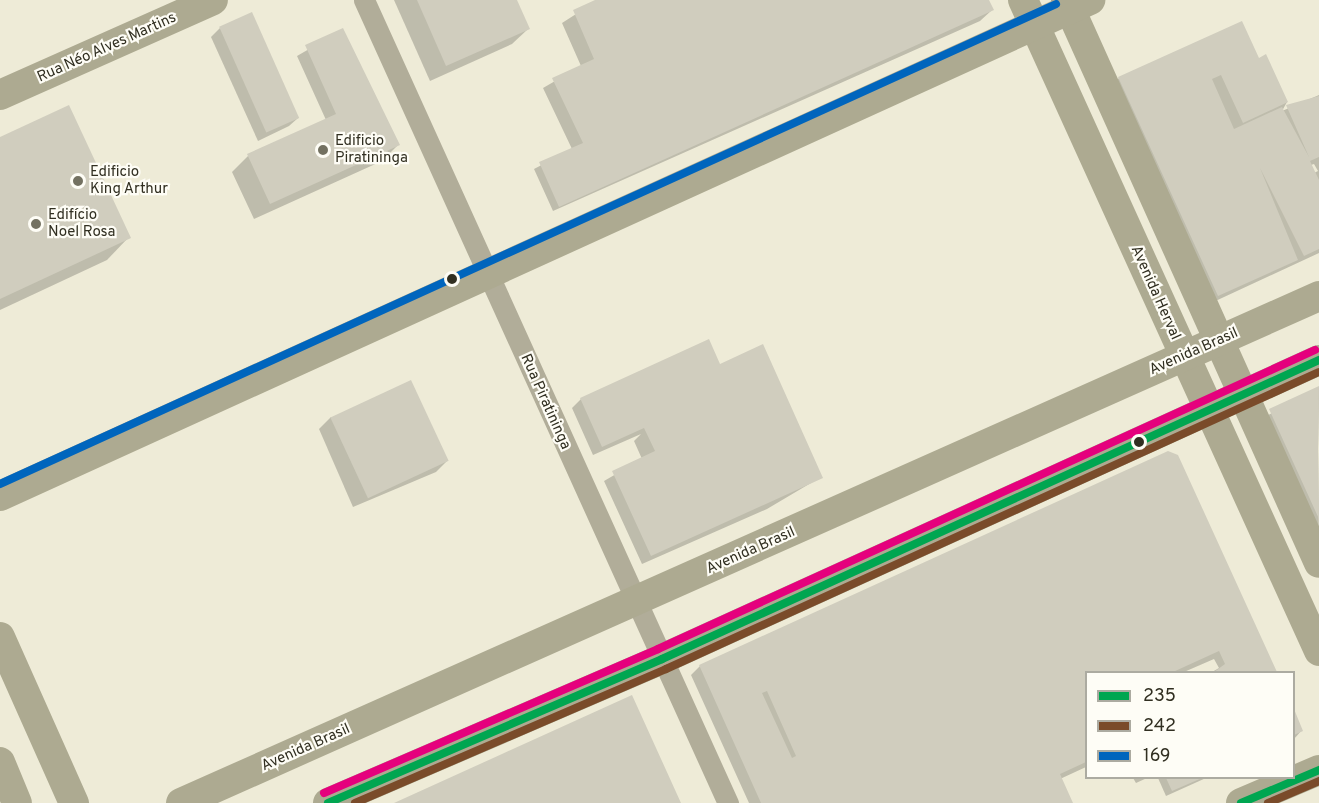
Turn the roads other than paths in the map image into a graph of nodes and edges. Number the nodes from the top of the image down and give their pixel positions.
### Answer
1 (213, 0) edge
2 (364, 0) edge
3 (1075, 3) edge
4 (1028, 12) edge
5 (0, 95) edge
6 (1141, 170) junction
7 (1132, 241) junction
8 (489, 277) junction
9 (1319, 296) edge
10 (1220, 341) junction
11 (1184, 358) junction
12 (1319, 360) edge
13 (1244, 394) junction
14 (1208, 411) junction
15 (0, 496) edge
16 (1315, 554) edge
17 (636, 603) junction
18 (1304, 618) junction
19 (0, 637) edge
20 (1319, 651) edge
21 (662, 659) junction
22 (0, 762) edge
23 (1319, 770) edge
24 (17, 803) edge
25 (74, 803) edge
26 (181, 803) edge
27 (328, 803) edge
28 (729, 803) edge
29 (1241, 803) edge

1 - 5 main road, Rua Néo Alves Martins
2 - 8 street, Rua Piratininga
3 - 4 main road
3 - 6 main road
4 - 7 main road, Avenida Herval
4 - 8 main road
6 - 7 main road
6 - 10 main road
7 - 11 main road, Avenida Herval
8 - 15 main road
8 - 17 street, Rua Piratininga
9 - 10 main road, Avenida Brasil
10 - 11 main road, Avenida Brasil
10 - 13 main road
11 - 14 main road, Avenida Herval
11 - 17 main road, Avenida Brasil
12 - 13 main road
13 - 14 main road
13 - 16 main road
14 - 18 main road, Avenida Herval
14 - 21 main road
16 - 18 main road
17 - 21 street, Rua Piratininga
17 - 26 main road, Avenida Brasil
18 - 20 main road, Avenida Herval
19 - 25 main road
21 - 27 main road
21 - 28 street, Rua Piratininga
22 - 24 main road
23 - 29 main road

